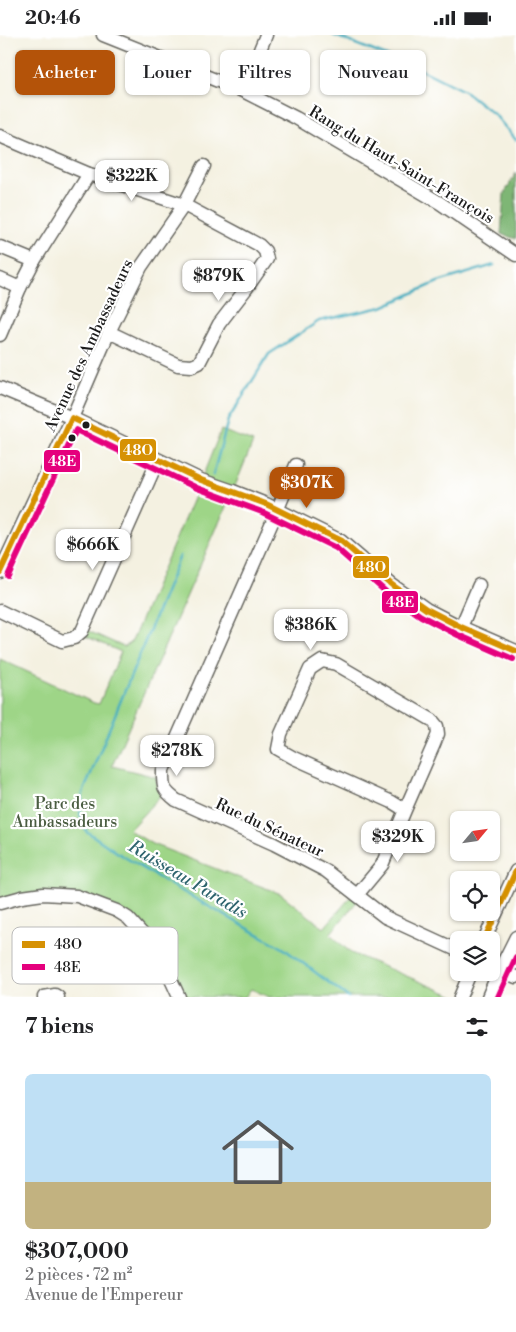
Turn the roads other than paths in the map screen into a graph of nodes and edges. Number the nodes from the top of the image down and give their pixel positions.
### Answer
1 (103, 35) edge
2 (266, 35) edge
3 (260, 50) edge
4 (220, 82) edge
5 (251, 95) edge
6 (0, 136) edge
7 (204, 166) dead end
8 (89, 173) junction
9 (184, 205) junction
10 (0, 247) edge
11 (516, 255) edge
12 (34, 261) junction
13 (0, 279) edge
14 (20, 288) junction
15 (109, 333) junction
16 (0, 335) edge
17 (0, 388) edge
18 (72, 418) junction
19 (158, 460) junction
20 (296, 465) dead end
21 (277, 511) junction
22 (0, 572) edge
23 (479, 585) dead end
24 (0, 611) edge
25 (461, 627) junction
26 (516, 651) edge
27 (405, 810) junction
28 (516, 871) edge
29 (356, 895) junction
30 (0, 903) edge
31 (136, 927) edge
32 (488, 931) edge
33 (516, 937) edge
34 (450, 947) edge
35 (500, 961) edge
36 (500, 971) edge
37 (516, 977) edge
38 (467, 981) edge
39 (492, 981) edge
40 (173, 984) edge
41 (44, 997) edge
42 (58, 997) edge
43 (179, 997) edge
44 (460, 997) edge
45 (488, 997) edge

1 - 4 street, Rang du Haut-Saint-François
2 - 3 street
5 - 11 street, Rang du Haut-Saint-François
6 - 8 street
7 - 9 street, Avenue des Ambassadeurs
8 - 9 street
8 - 12 street
9 - 15 street, Avenue des Ambassadeurs
9 - 15 street
10 - 12 street
12 - 14 street
13 - 14 street
14 - 16 street
15 - 18 street, Avenue des Ambassadeurs
17 - 18 street
18 - 19 street
18 - 22 street, Avenue des Ambassadeurs
19 - 21 street
19 - 24 street
20 - 21 street, Rue du Sénateur
21 - 25 street
21 - 29 street, Rue du Sénateur
23 - 25 street
25 - 26 street
27 - 27 street
27 - 29 street
28 - 32 street
29 - 34 street, Rue du Sénateur
30 - 31 street
33 - 35 street
36 - 37 street
38 - 44 street
39 - 45 street
40 - 43 street
41 - 42 street

